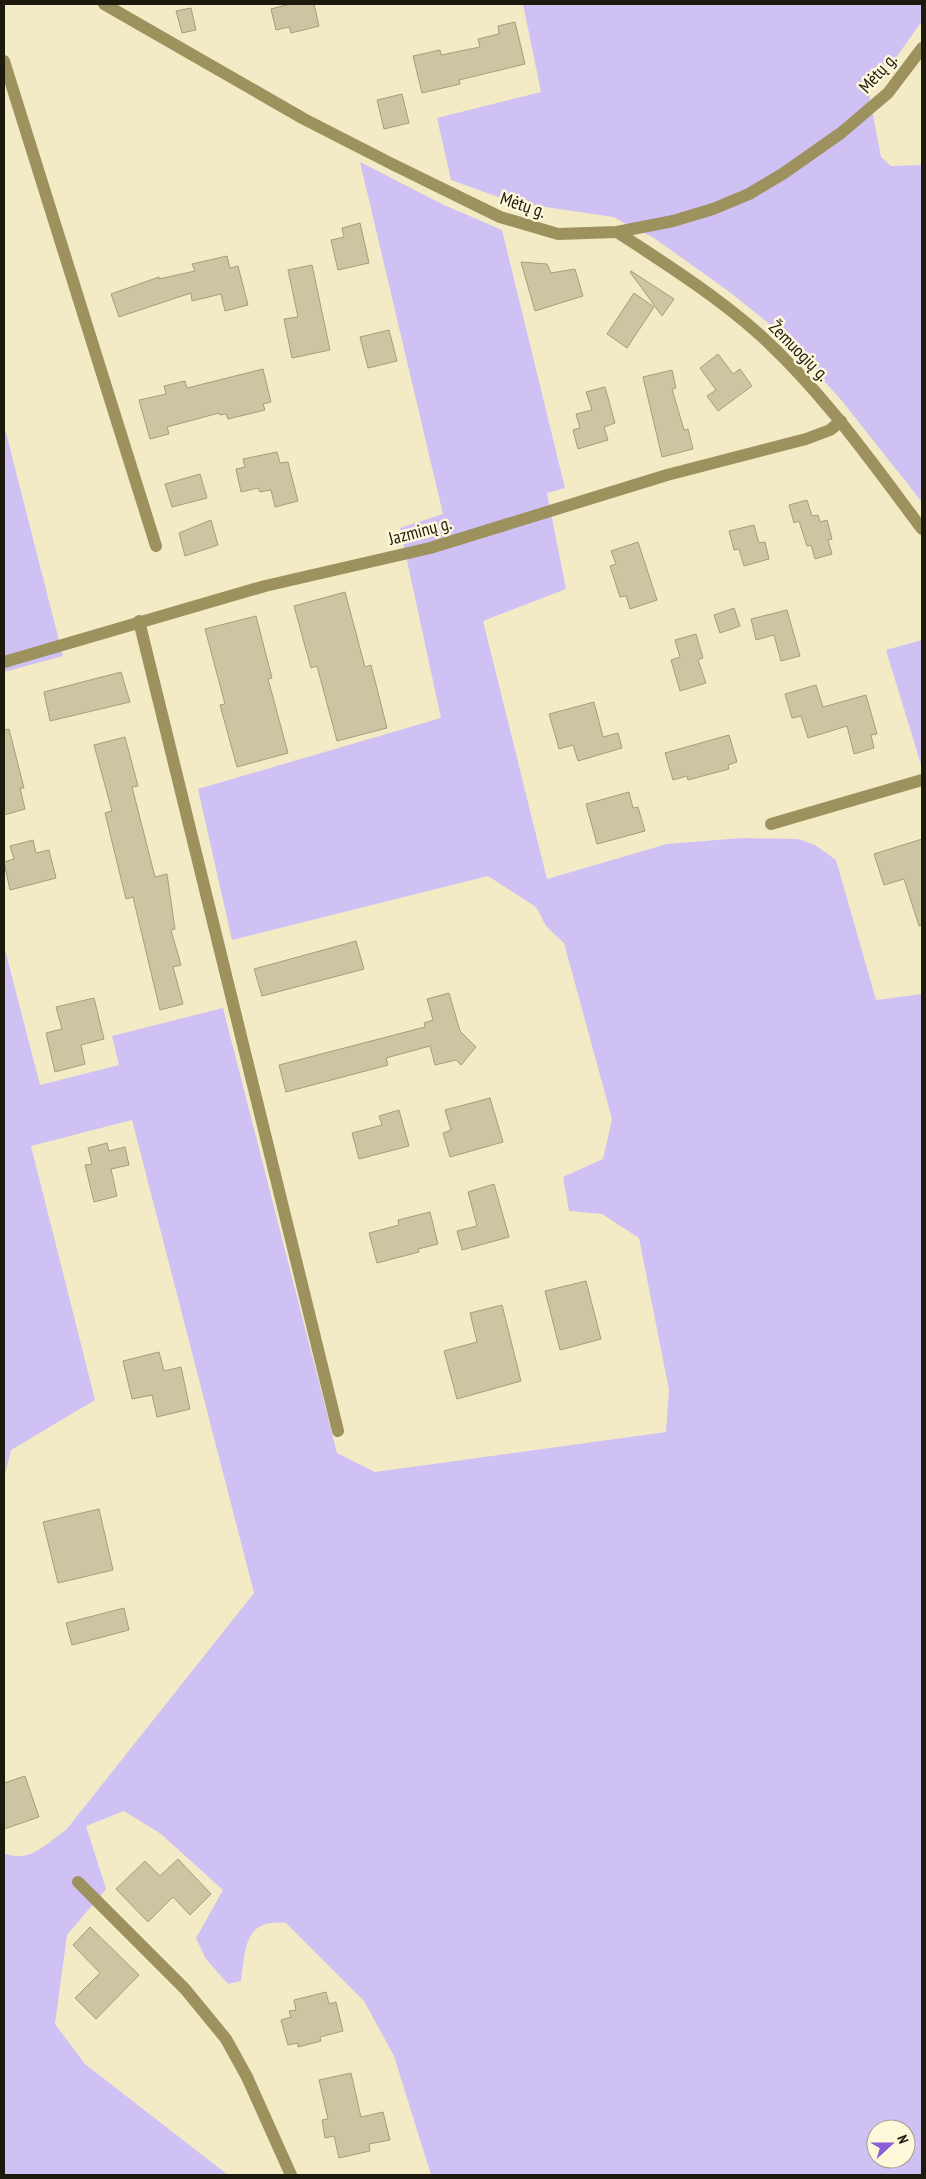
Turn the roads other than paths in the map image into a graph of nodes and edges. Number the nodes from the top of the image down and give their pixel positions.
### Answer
1 (104, 4) edge
2 (922, 48) edge
3 (4, 61) edge
4 (617, 232) junction
5 (841, 421) junction
6 (922, 528) edge
7 (156, 546) dead end
8 (140, 621) junction
9 (4, 662) edge
10 (922, 780) edge
11 (771, 824) dead end
12 (338, 1431) dead end
13 (78, 1882) dead end
14 (291, 2175) edge

1 - 4 street, Mėtų g.
2 - 4 street, Mėtų g.
3 - 7 street
4 - 5 street, Žemuogių g.
5 - 6 street, Žemuogių g.
5 - 8 street, Jazminų g.
8 - 9 street, Jazminų g.
8 - 12 street
10 - 11 street
13 - 14 street

